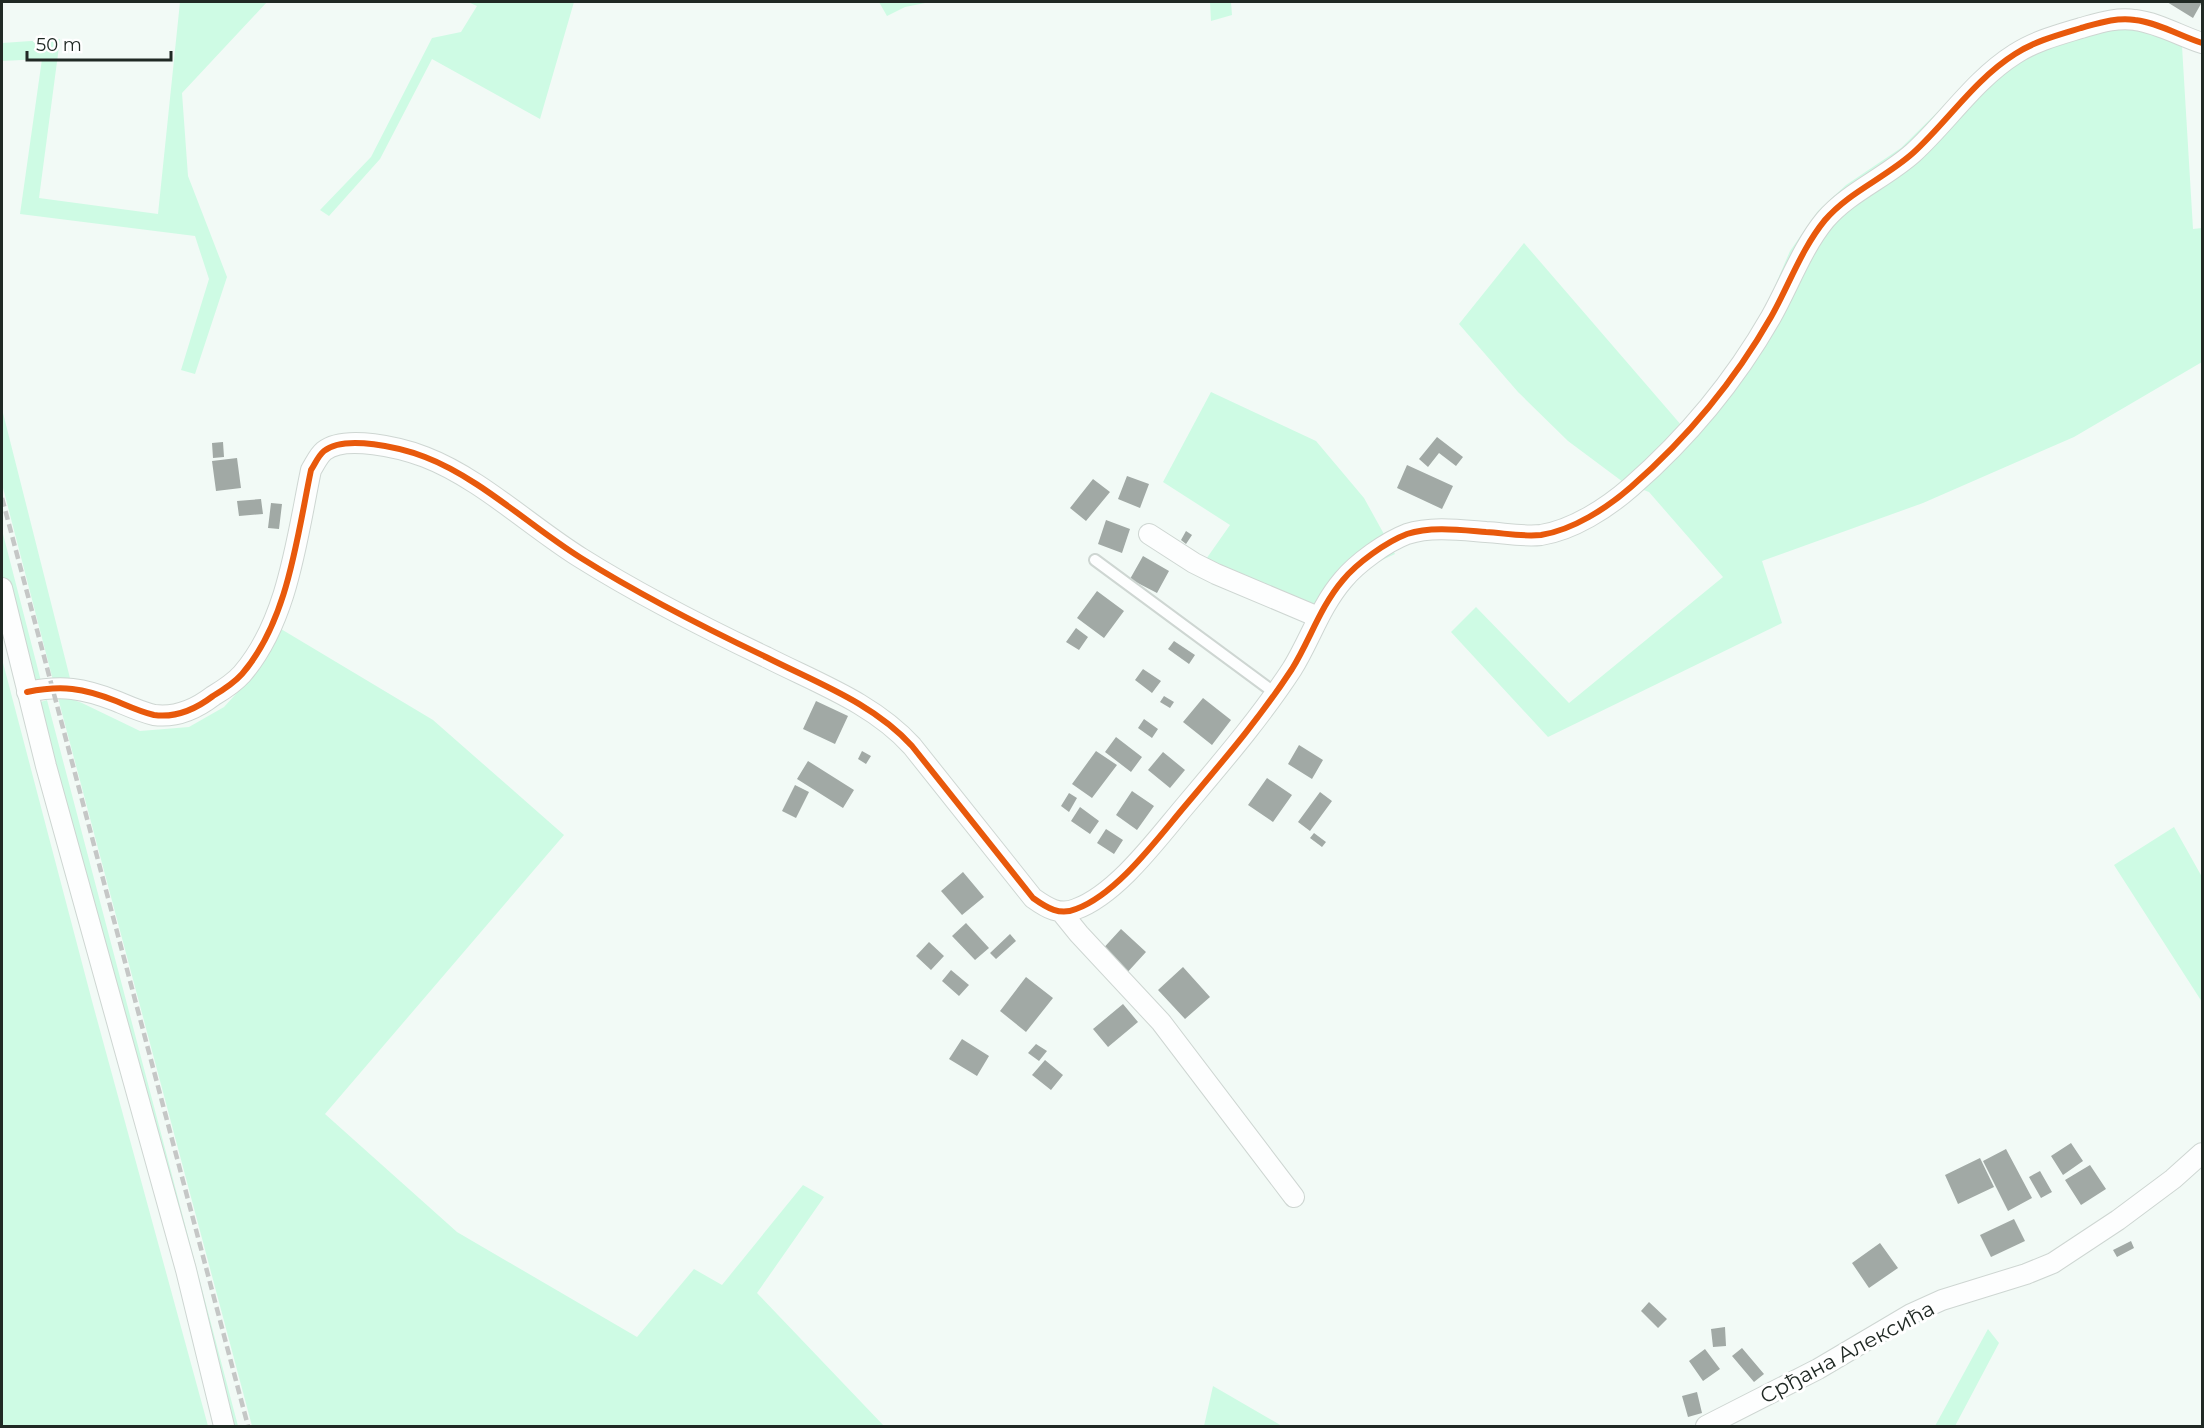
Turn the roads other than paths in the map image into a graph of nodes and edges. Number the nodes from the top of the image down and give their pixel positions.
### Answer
1 (2202, 43) edge
2 (1149, 534) dead end
3 (1095, 560) dead end
4 (2, 588) edge
5 (1318, 617) junction
6 (27, 692) junction
7 (1275, 693) junction
8 (1062, 913) junction
9 (2202, 1153) edge
10 (1294, 1197) dead end
11 (224, 1426) edge
12 (1706, 1426) edge

1 - 5 street
2 - 5 street
3 - 7 lane
4 - 6 street
5 - 7 street
6 - 8 street
6 - 11 street
7 - 8 street
8 - 10 street
9 - 12 street, Срђана Алексића

